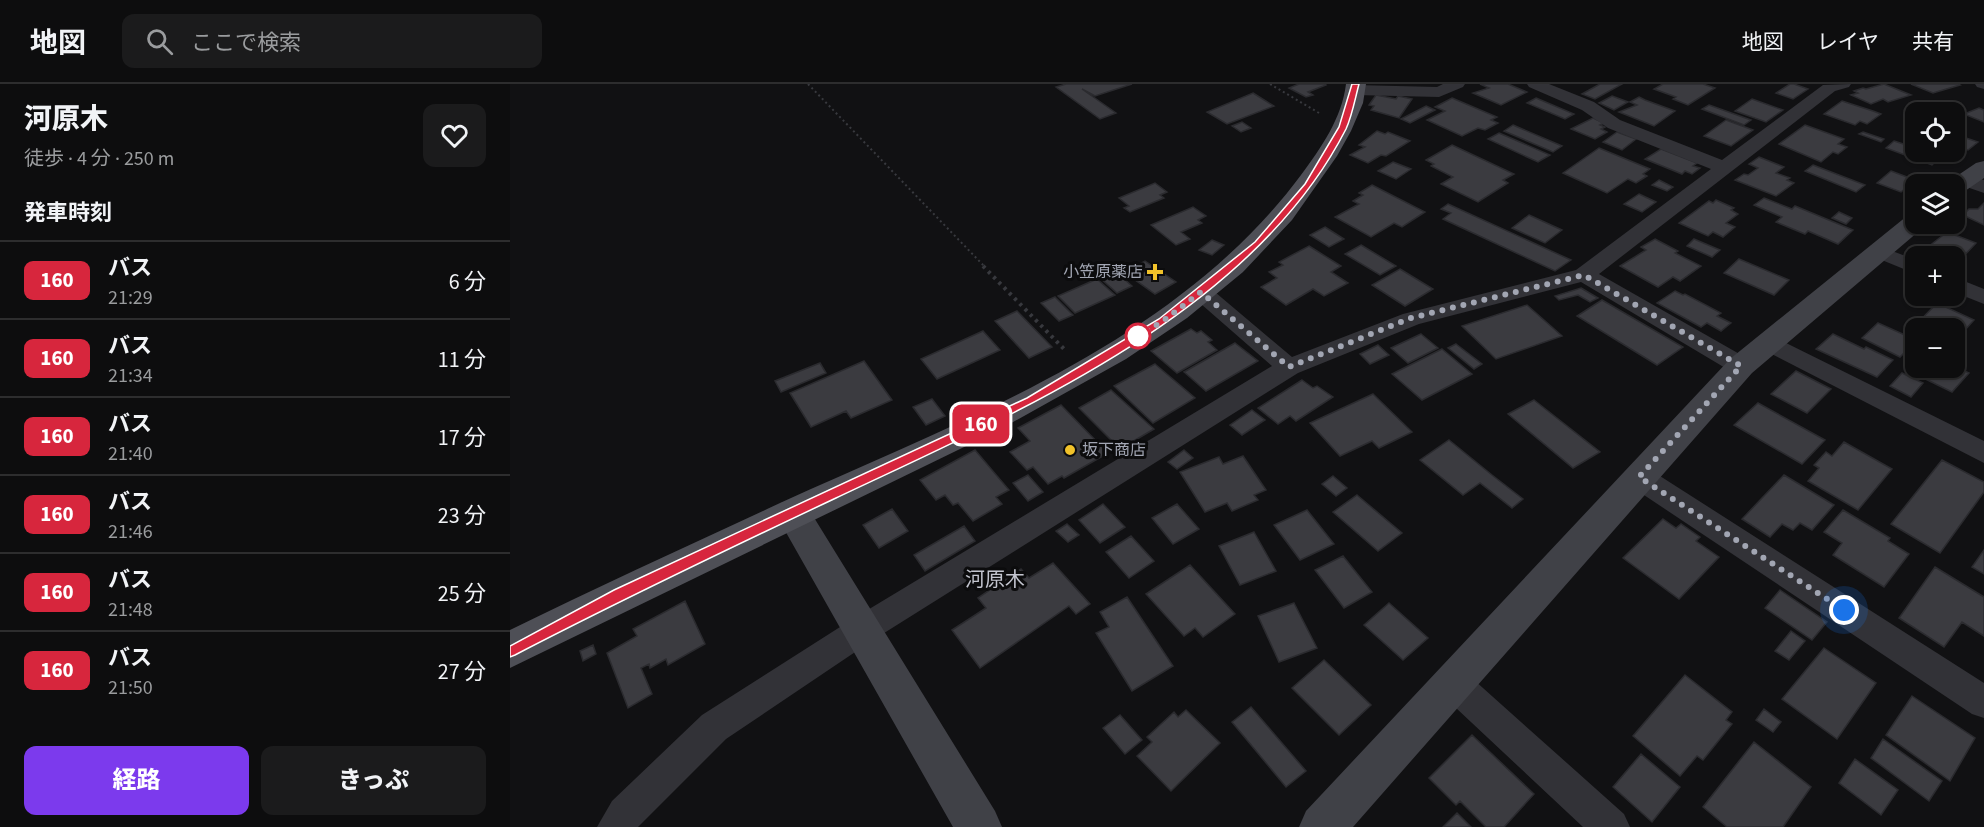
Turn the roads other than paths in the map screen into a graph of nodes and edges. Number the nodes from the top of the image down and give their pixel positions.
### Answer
1 (1457, 84) edge
2 (1535, 84) edge
3 (1830, 85) edge
4 (1356, 87) edge
5 (1725, 168) junction
6 (1905, 231) edge
7 (1879, 252) junction
8 (1905, 263) edge
9 (1584, 275) junction
10 (1965, 289) edge
11 (1201, 292) junction
12 (1984, 297) edge
13 (1770, 343) junction
14 (1741, 366) junction
15 (1289, 367) junction
16 (1984, 453) edge
17 (1639, 477) junction
18 (793, 513) junction
19 (862, 630) junction
20 (510, 650) edge
21 (1452, 682) junction
22 (1984, 702) edge
23 (616, 827) edge
24 (979, 827) edge
25 (1322, 827) edge
26 (1611, 827) edge

1 - 4 street
2 - 5 street
3 - 5 street
4 - 11 main road
5 - 9 street
6 - 7 street
7 - 8 street
7 - 13 street
9 - 14 street
9 - 15 street
10 - 12 street
11 - 15 street
11 - 18 main road
13 - 14 street
13 - 16 street
14 - 17 street
15 - 19 street
17 - 21 street
17 - 22 street
18 - 19 street
18 - 20 main road
19 - 23 street
19 - 24 street
21 - 25 street
21 - 26 street

